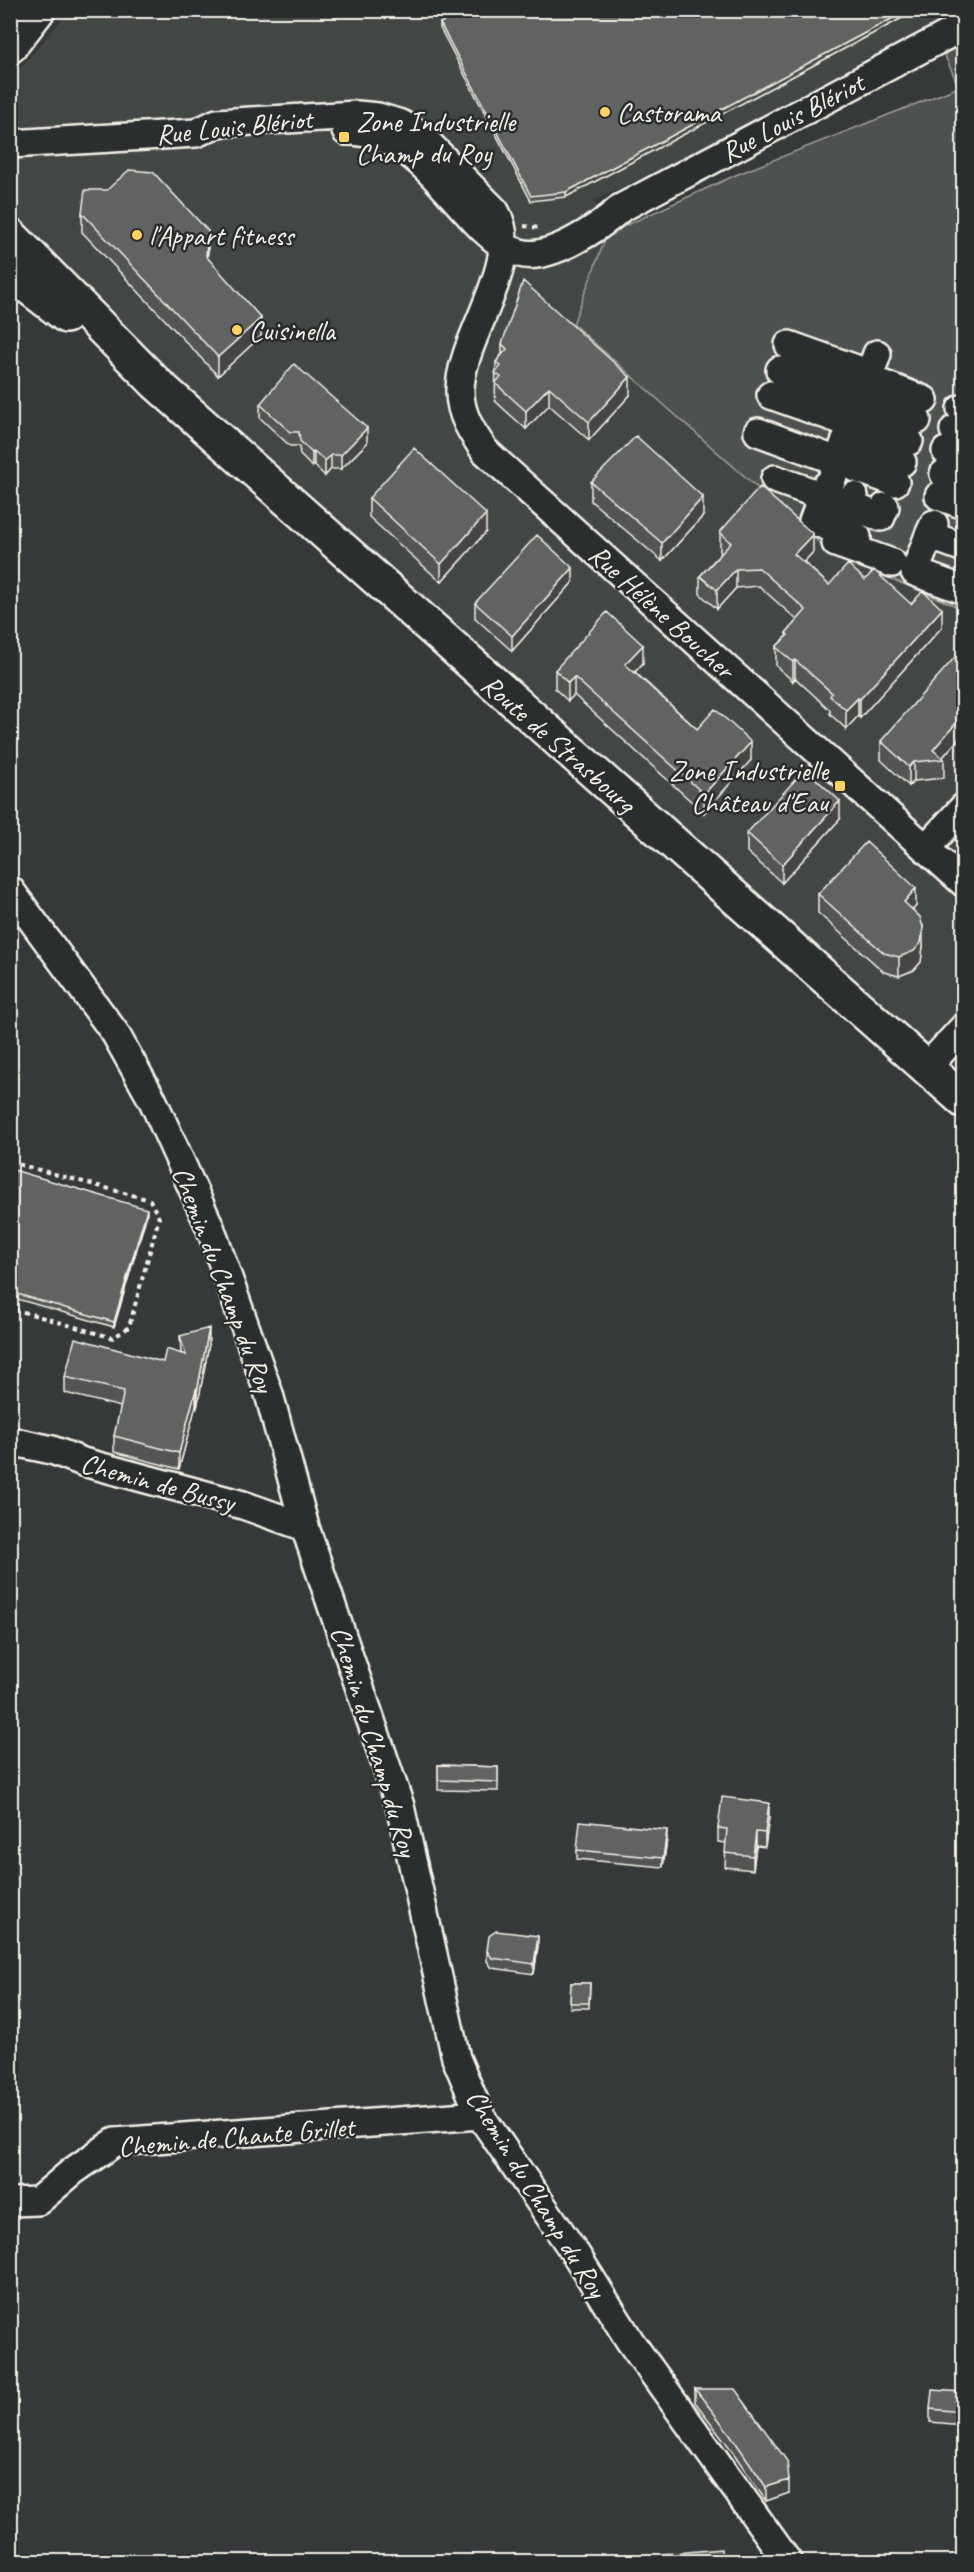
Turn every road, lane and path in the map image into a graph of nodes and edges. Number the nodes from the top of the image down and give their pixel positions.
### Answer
1 (38, 10) edge
2 (963, 26) edge
3 (10, 46) edge
4 (10, 144) edge
5 (488, 219) junction
6 (10, 235) edge
7 (503, 246) junction
8 (541, 252) junction
9 (10, 273) edge
10 (489, 295) junction
11 (156, 383) junction
12 (858, 415) junction
13 (783, 489) dead end
14 (824, 494) junction
15 (848, 513) junction
16 (961, 569) edge
17 (963, 807) edge
18 (926, 848) junction
19 (963, 883) edge
20 (10, 890) edge
21 (963, 1027) edge
22 (927, 1066) junction
23 (963, 1101) edge
24 (10, 1162) edge
25 (10, 1308) edge
26 (10, 1441) edge
27 (305, 1527) junction
28 (480, 2115) junction
29 (10, 2202) edge
30 (788, 2562) edge

1 - 3 main road
2 - 8 street, Rue Louis Blériot
4 - 5 street, Rue Louis Blériot
5 - 7 street
5 - 10 street
6 - 11 main road, Route de Strasbourg
7 - 8 street
7 - 10 street, Rue Hélène Boucher
8 - 10 street
9 - 11 main road, Route de Strasbourg
10 - 18 street, Rue Hélène Boucher
11 - 22 main road, Route de Strasbourg
12 - 12 street
12 - 12 street
12 - 14 street
13 - 14 street
14 - 15 street
15 - 15 street
16 - 16 street
17 - 18 street
18 - 19 street, Rue Hélène Boucher
20 - 27 street, Chemin du Champ du Roy
21 - 22 street
22 - 23 main road, Route de Strasbourg
24 - 25 path
26 - 27 street, Chemin de Bussy
27 - 28 street, Chemin du Champ du Roy
28 - 29 street, Chemin de Chante Grillet
28 - 30 street, Chemin du Champ du Roy

